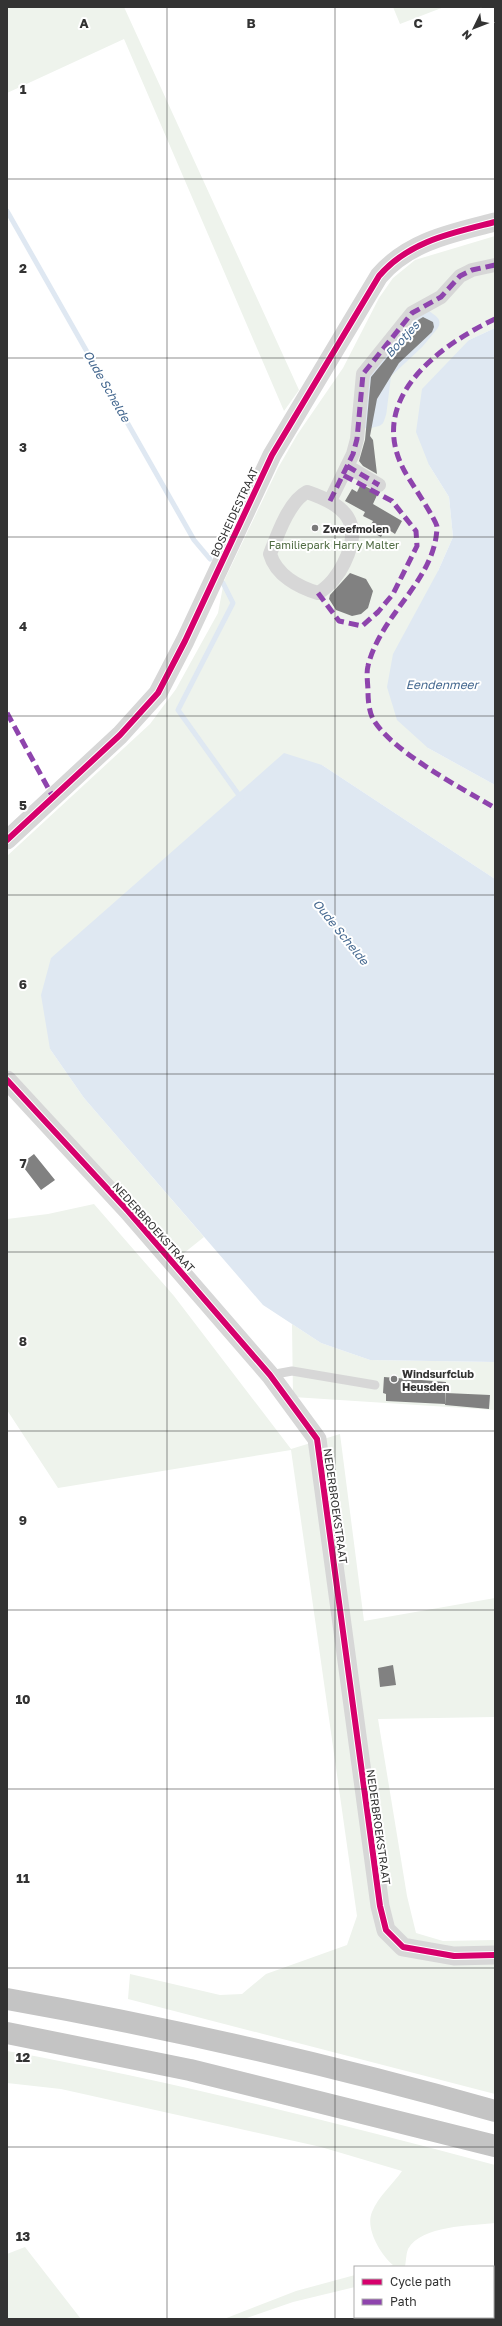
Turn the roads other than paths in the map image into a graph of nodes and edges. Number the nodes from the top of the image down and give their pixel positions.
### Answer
1 (495, 222) edge
2 (495, 265) edge
3 (348, 466) junction
4 (379, 485) dead end
5 (330, 501) junction
6 (7, 840) edge
7 (7, 1080) edge
8 (270, 1375) junction
9 (375, 1385) dead end
10 (495, 1955) edge
11 (7, 1999) edge
12 (7, 2033) edge
13 (495, 2111) edge
14 (495, 2146) edge

1 - 6 street, BOSHEIDESTRAAT
2 - 3 street
3 - 4 street
3 - 5 street
5 - 5 street
7 - 8 street, NEDERBROEKSTRAAT
8 - 9 lane
8 - 10 street, NEDERBROEKSTRAAT
11 - 13 highway
12 - 14 highway

